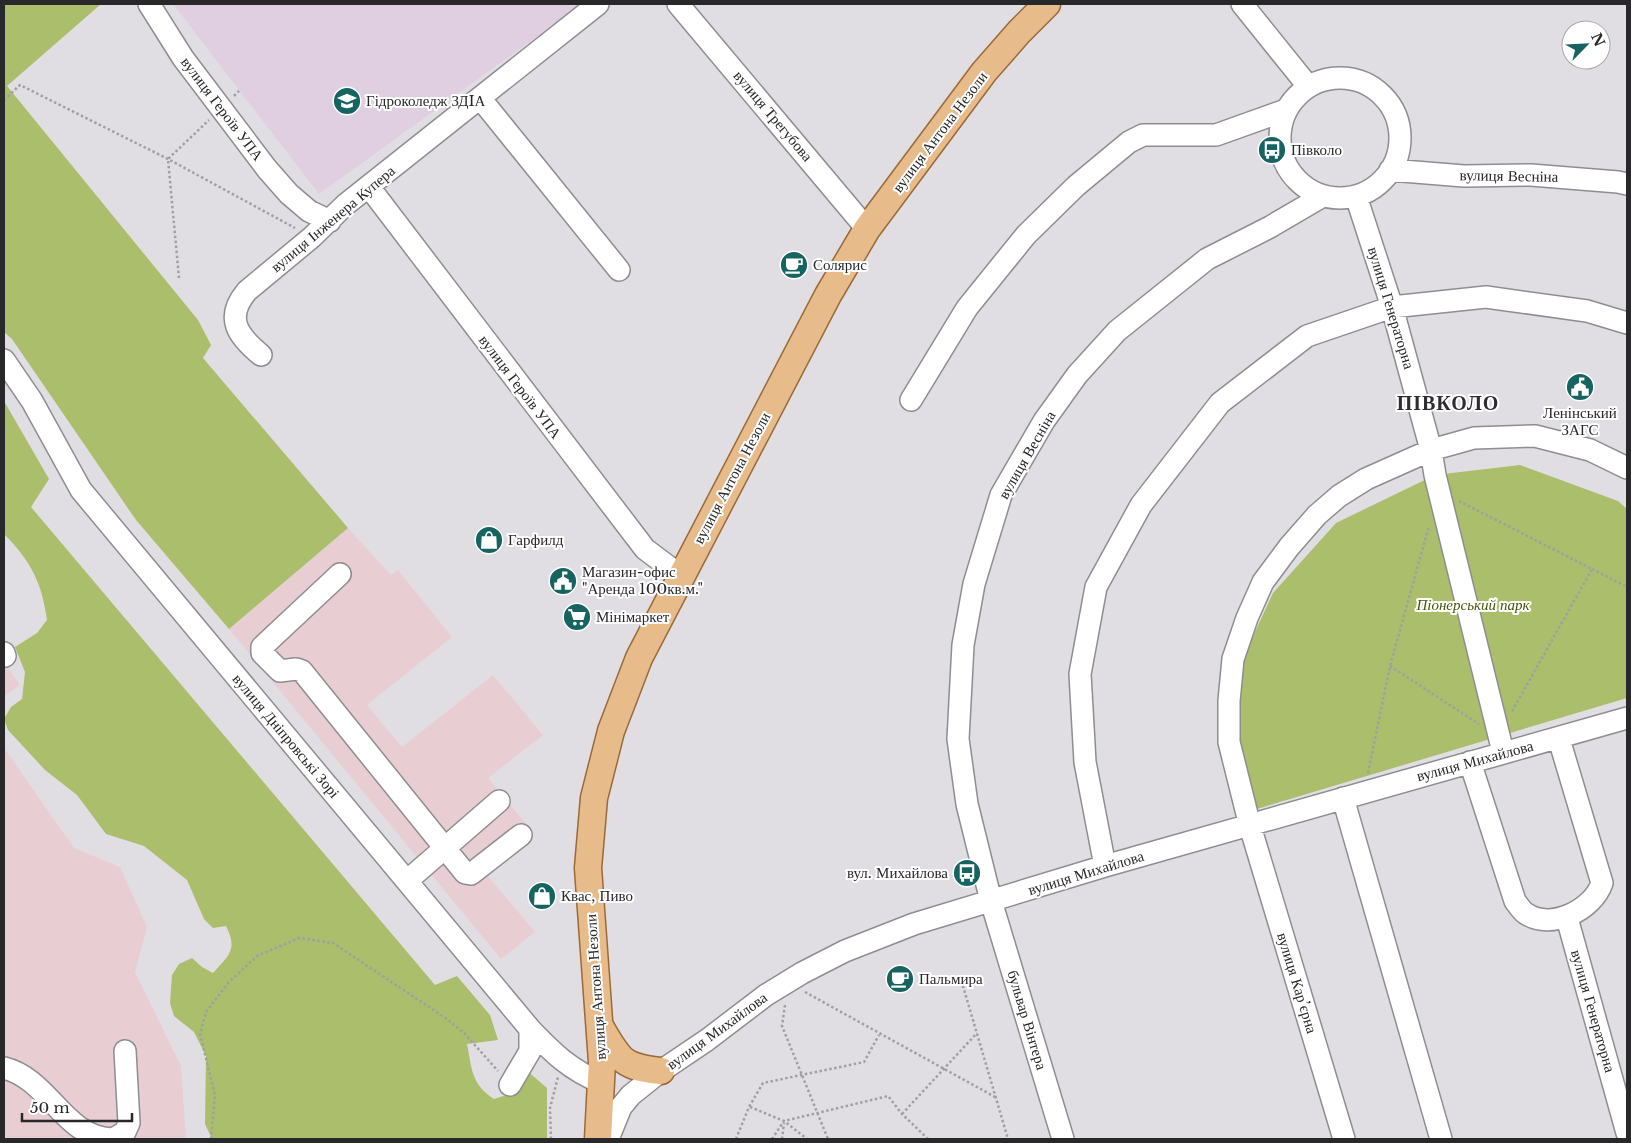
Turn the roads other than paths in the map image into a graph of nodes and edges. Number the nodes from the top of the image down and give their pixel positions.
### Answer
1 (149, 4) edge
2 (598, 4) edge
3 (678, 4) edge
4 (1048, 4) edge
5 (1242, 4) edge
6 (1308, 86) junction
7 (480, 98) junction
8 (1286, 110) junction
9 (1390, 170) junction
10 (1627, 184) edge
11 (369, 187) junction
12 (1323, 196) junction
13 (1356, 196) junction
14 (330, 221) junction
15 (867, 229) junction
16 (619, 270) dead end
17 (1392, 307) junction
18 (1627, 323) edge
19 (261, 355) dead end
20 (4, 360) edge
21 (910, 400) dead end
22 (1431, 450) junction
23 (1627, 468) edge
24 (340, 574) dead end
25 (681, 576) junction
26 (1627, 718) edge
27 (1559, 739) junction
28 (1500, 745) junction
29 (1470, 762) junction
30 (1343, 798) junction
31 (499, 801) dead end
32 (1250, 826) junction
33 (522, 835) dead end
34 (444, 848) junction
35 (1105, 866) junction
36 (408, 880) junction
37 (991, 901) junction
38 (1567, 918) junction
39 (601, 1028) junction
40 (530, 1029) junction
41 (125, 1051) dead end
42 (4, 1068) edge
43 (661, 1071) junction
44 (602, 1083) junction
45 (510, 1085) road end
46 (1627, 1133) edge
47 (104, 1139) edge
48 (598, 1139) edge
49 (608, 1139) edge
50 (1063, 1139) edge
51 (1344, 1139) edge
52 (1442, 1139) edge

1 - 14 street, вулиця Героїв УПА
2 - 7 street, вулиця Інженера Купера
3 - 15 street, вулиця Трегубова
4 - 15 main road, вулиця Антона Незоли
5 - 6 street
6 - 8 street
6 - 9 street
7 - 11 street, вулиця Інженера Купера
7 - 16 street
8 - 12 street
8 - 21 street
9 - 10 street, вулиця Весніна
9 - 13 street
11 - 14 street, вулиця Інженера Купера
11 - 25 street, вулиця Героїв УПА
12 - 13 street
12 - 37 street, вулиця Весніна
13 - 17 street, вулиця Генераторна
14 - 19 street, вулиця Інженера Купера
15 - 25 main road, вулиця Антона Незоли
17 - 18 street
17 - 22 street, вулиця Генераторна
17 - 35 street
20 - 36 street, вулиця Дніпровські Зорі
22 - 23 street, вулиця Кар’єрна
22 - 28 street, вулиця Генераторна
22 - 32 street, вулиця Кар’єрна
24 - 34 street
25 - 39 main road, вулиця Антона Незоли
26 - 27 street, вулиця Михайлова
27 - 28 street, вулиця Михайлова
27 - 38 street
28 - 29 street, вулиця Михайлова
29 - 30 street, вулиця Михайлова
29 - 38 street
30 - 32 street, вулиця Михайлова
30 - 52 street
31 - 34 street
32 - 35 street, вулиця Михайлова
32 - 51 street, вулиця Кар’єрна
33 - 34 street
34 - 36 street
35 - 37 street, вулиця Михайлова
36 - 40 street, вулиця Дніпровські Зорі
37 - 43 street, вулиця Михайлова
37 - 50 street, бульвар Вінтера
38 - 46 street, вулиця Генераторна
39 - 43 main road
39 - 44 main road, вулиця Антона Незоли
40 - 44 street, вулиця Дніпровські Зорі
40 - 45 street
41 - 47 street
42 - 47 street
43 - 49 street, вулиця Михайлова
44 - 48 main road, вулиця Антона Незоли

